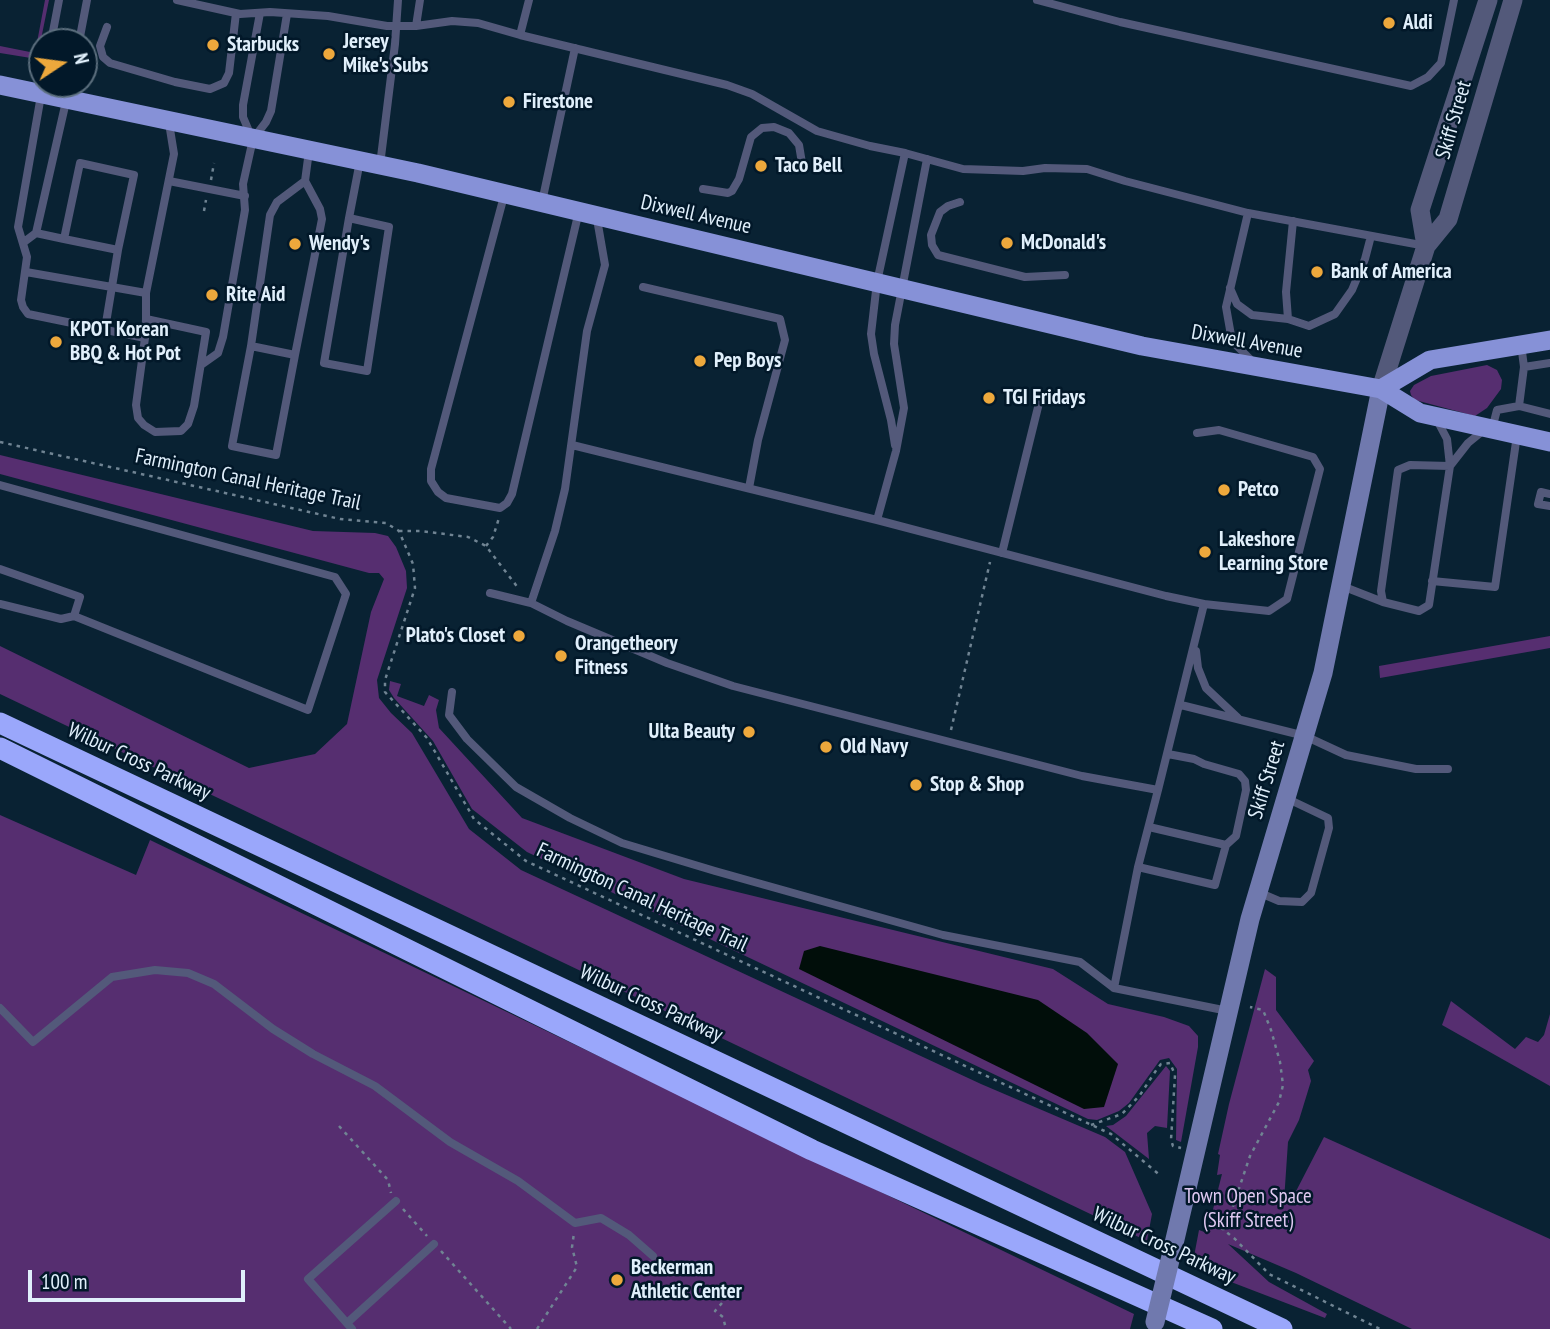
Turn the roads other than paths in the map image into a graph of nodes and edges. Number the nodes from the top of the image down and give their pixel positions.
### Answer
1 (58, 0) edge
2 (87, 0) edge
3 (177, 0) edge
4 (271, 0) edge
5 (398, 0) edge
6 (420, 0) edge
7 (529, 0) edge
8 (1037, 0) edge
9 (1454, 0) edge
10 (1488, 0) edge
11 (1513, 0) edge
12 (270, 12) junction
13 (236, 13) junction
14 (260, 13) junction
15 (287, 13) junction
16 (396, 26) junction
17 (416, 26) junction
18 (107, 27) dead end
19 (53, 28) edge
20 (82, 28) edge
21 (520, 34) junction
22 (575, 48) junction
23 (0, 85) edge
24 (28, 88) edge
25 (40, 98) edge
26 (68, 98) edge
27 (90, 98) edge
28 (169, 121) junction
29 (253, 139) junction
30 (309, 150) junction
31 (905, 153) junction
32 (927, 159) junction
33 (360, 161) junction
34 (802, 163) dead end
35 (380, 165) junction
36 (169, 181) junction
37 (304, 181) junction
38 (703, 189) dead end
39 (505, 194) junction
40 (245, 196) junction
41 (960, 202) dead end
42 (542, 203) junction
43 (588, 213) junction
44 (1248, 213) junction
45 (349, 218) junction
46 (1293, 221) junction
47 (36, 233) junction
48 (1371, 236) junction
49 (64, 239) junction
50 (24, 242) junction
51 (1426, 246) junction
52 (118, 250) junction
53 (26, 272) junction
54 (1065, 275) dead end
55 (877, 282) junction
56 (112, 288) junction
57 (643, 288) dead end
58 (902, 288) junction
59 (1230, 288) junction
60 (146, 293) junction
61 (146, 319) junction
62 (1288, 319) junction
63 (105, 330) junction
64 (145, 338) junction
65 (1550, 340) edge
66 (1521, 344) junction
67 (251, 346) junction
68 (295, 355) junction
69 (1550, 363) edge
70 (201, 365) junction
71 (1524, 367) junction
72 (1272, 370) junction
73 (1381, 389) junction
74 (1041, 395) dead end
75 (1519, 406) junction
76 (1550, 414) edge
77 (1435, 417) junction
78 (1489, 429) junction
79 (1197, 433) dead end
80 (1517, 435) junction
81 (1550, 442) edge
82 (572, 444) junction
83 (896, 451) junction
84 (1450, 466) junction
85 (0, 485) edge
86 (749, 488) junction
87 (1550, 494) edge
88 (1550, 506) edge
89 (877, 520) junction
90 (1002, 553) junction
91 (0, 569) edge
92 (1432, 581) junction
93 (1342, 586) junction
94 (489, 593) dead end
95 (1383, 602) junction
96 (531, 603) junction
97 (0, 604) edge
98 (1204, 604) junction
99 (74, 616) junction
100 (1195, 643) junction
101 (452, 692) dead end
102 (1181, 705) junction
103 (1240, 720) junction
104 (0, 723) edge
105 (1304, 736) junction
106 (0, 748) edge
107 (1168, 754) junction
108 (1448, 769) dead end
109 (1158, 790) junction
110 (1285, 798) junction
111 (1149, 827) junction
112 (1226, 845) junction
113 (1138, 867) junction
114 (1258, 892) junction
115 (1114, 988) junction
116 (0, 1008) edge
117 (1230, 1012) junction
118 (396, 1201) road end
119 (434, 1244) road end
120 (653, 1256) dead end
121 (1154, 1325) edge
122 (350, 1326) edge
123 (1212, 1329) edge
124 (1282, 1329) edge

1 - 19 lane
2 - 20 lane
3 - 13 lane
4 - 12 lane
5 - 16 lane
6 - 17 lane
7 - 21 lane
8 - 9 lane
10 - 51 street, Skiff Street
11 - 51 street, Skiff Street
12 - 14 lane
12 - 15 lane
13 - 14 lane
13 - 18 lane
14 - 29 lane
15 - 16 lane
15 - 29 lane
16 - 17 lane
16 - 35 lane
17 - 21 lane
21 - 22 lane
22 - 31 lane
22 - 42 lane
23 - 24 main road, Dixwell Avenue
25 - 50 lane
26 - 47 lane
27 - 28 main road, Dixwell Avenue
28 - 29 main road, Dixwell Avenue
28 - 36 lane
29 - 30 main road, Dixwell Avenue
29 - 40 lane
30 - 33 main road, Dixwell Avenue
30 - 37 lane
31 - 32 lane
31 - 55 lane
32 - 44 lane
32 - 58 lane
33 - 35 main road, Dixwell Avenue
33 - 45 lane
34 - 38 lane
35 - 39 main road, Dixwell Avenue
36 - 40 lane
36 - 60 lane
37 - 67 lane
37 - 68 lane
39 - 42 main road, Dixwell Avenue
39 - 43 lane
40 - 70 lane
41 - 54 lane
42 - 43 main road, Dixwell Avenue
43 - 55 main road, Dixwell Avenue
43 - 82 lane
44 - 46 lane
44 - 59 lane
45 - 45 lane
46 - 48 lane
46 - 62 lane
47 - 49 lane
47 - 50 lane
48 - 51 lane
48 - 62 lane
49 - 52 lane
49 - 52 lane
50 - 53 lane
51 - 73 street, Skiff Street
52 - 56 lane
53 - 56 lane
53 - 63 lane
55 - 58 main road, Dixwell Avenue
55 - 83 lane
56 - 60 lane
56 - 63 lane
57 - 86 lane
58 - 72 main road, Dixwell Avenue
58 - 83 lane
59 - 62 lane
59 - 72 lane
60 - 61 lane
61 - 64 lane
61 - 70 lane
63 - 64 lane
64 - 70 lane
65 - 66 main road
66 - 71 lane
66 - 73 main road
67 - 68 lane
67 - 68 lane
69 - 71 lane
71 - 75 lane
72 - 73 main road, Dixwell Avenue
73 - 77 main road, Dixwell Avenue
73 - 93 main road, Skiff Street
74 - 90 lane
75 - 76 lane
75 - 78 lane
77 - 78 main road, Dixwell Avenue
77 - 84 lane
78 - 80 main road, Dixwell Avenue
78 - 84 lane
79 - 98 lane
80 - 81 main road, Dixwell Avenue
80 - 92 lane
82 - 86 lane
82 - 96 lane
83 - 89 lane
84 - 92 lane
84 - 95 lane
85 - 99 lane
86 - 89 lane
87 - 88 lane
89 - 90 lane
90 - 98 lane
91 - 99 lane
92 - 95 lane
93 - 95 lane
93 - 105 main road, Skiff Street
94 - 96 lane
96 - 109 lane
97 - 99 lane
98 - 100 lane
100 - 102 lane
100 - 103 lane
101 - 115 lane
102 - 103 lane
102 - 107 lane
103 - 105 lane
104 - 124 highway, Wilbur Cross Parkway
105 - 108 lane
105 - 110 main road, Skiff Street
106 - 123 highway
107 - 109 lane
107 - 112 lane
109 - 111 lane
110 - 114 main road, Skiff Street
110 - 114 lane
111 - 112 lane
111 - 113 lane
112 - 113 lane
113 - 115 lane
114 - 117 main road, Skiff Street
115 - 117 lane
116 - 120 lane
117 - 121 main road, Skiff Street, bridge
118 - 122 lane
119 - 122 lane

